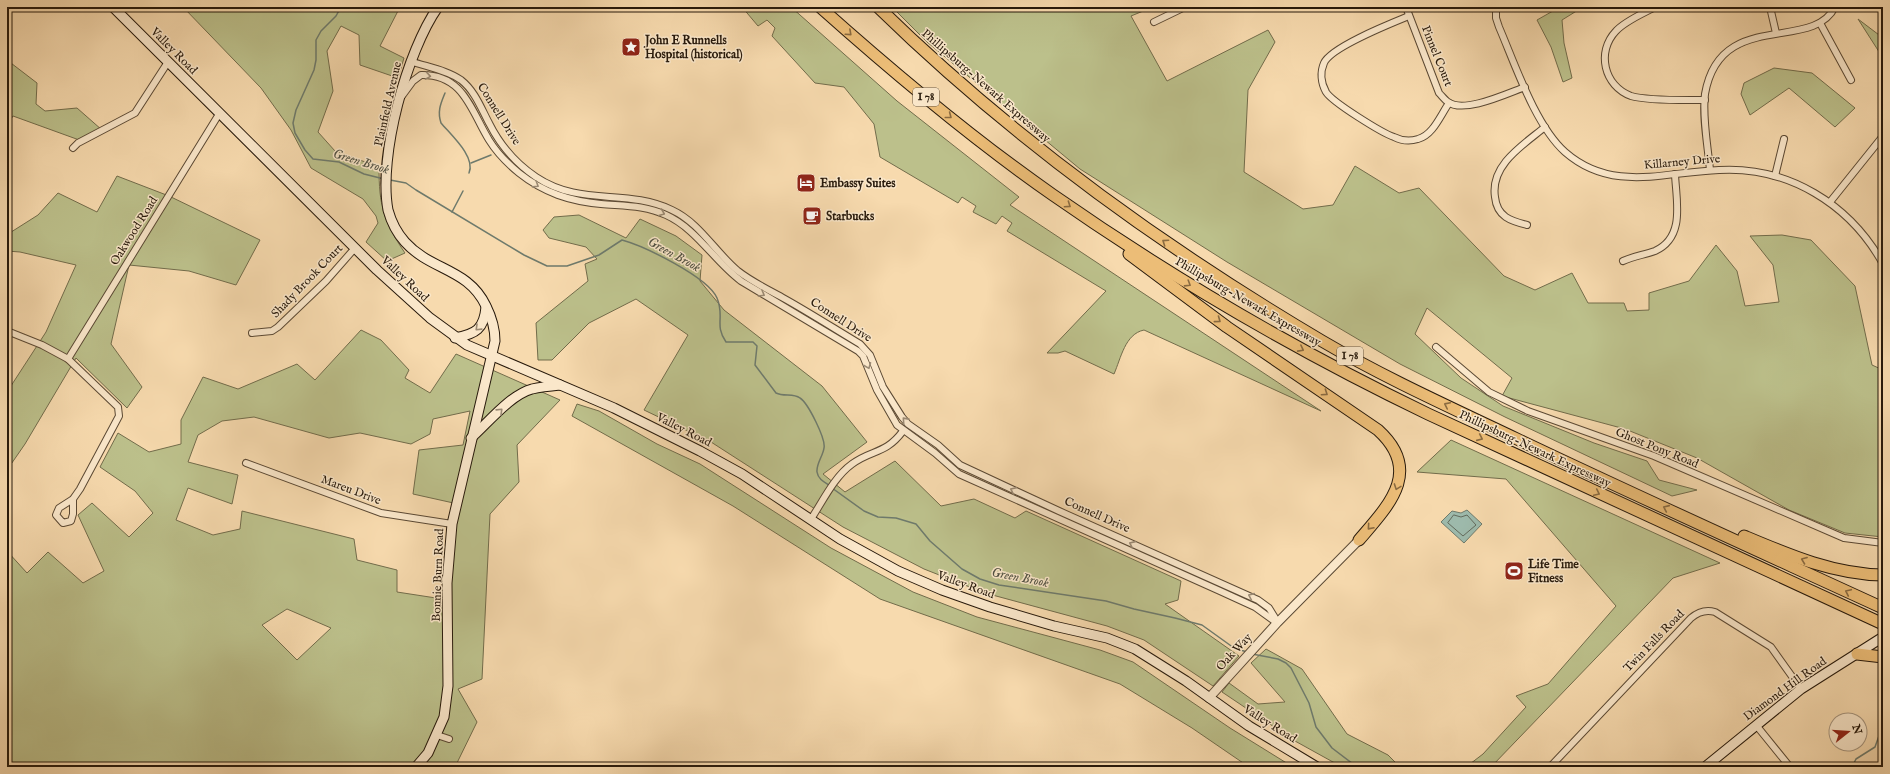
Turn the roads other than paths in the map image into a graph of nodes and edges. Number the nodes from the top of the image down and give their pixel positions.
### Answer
1 (113, 7) edge
2 (438, 7) edge
3 (820, 7) edge
4 (878, 7) edge
5 (1185, 7) edge
6 (1406, 7) edge
7 (1496, 7) edge
8 (1655, 7) edge
9 (1770, 7) edge
10 (1835, 7) edge
11 (1409, 16) junction
12 (1154, 22) dead end
13 (1820, 23) junction
14 (1776, 33) junction
15 (168, 62) junction
16 (410, 62) junction
17 (1851, 80) dead end
18 (1525, 87) junction
19 (400, 98) junction
20 (1705, 100) junction
21 (1449, 103) junction
22 (220, 114) junction
23 (1545, 128) junction
24 (1883, 136) edge
25 (1784, 139) dead end
26 (73, 148) dead end
27 (1710, 170) junction
28 (1675, 174) junction
29 (1775, 176) junction
30 (1830, 202) junction
31 (1528, 225) dead end
32 (1108, 232) junction
33 (355, 248) junction
34 (1623, 261) dead end
35 (1883, 264) edge
36 (754, 281) junction
37 (750, 287) junction
38 (486, 306) junction
39 (7, 331) edge
40 (252, 333) dead end
41 (455, 338) junction
42 (1436, 347) dead end
43 (492, 357) junction
44 (68, 359) junction
45 (562, 385) junction
46 (903, 431) junction
47 (472, 438) junction
48 (246, 463) dead end
49 (73, 499) dead end
50 (1683, 516) junction
51 (811, 519) junction
52 (452, 524) junction
53 (1359, 540) joint
54 (1883, 543) edge
55 (1883, 575) edge
56 (1883, 608) edge
57 (1878, 622) edge
58 (1278, 623) junction
59 (1883, 637) edge
60 (1857, 654) junction
61 (1883, 657) edge
62 (1801, 689) junction
63 (1209, 698) junction
64 (1756, 725) junction
65 (437, 735) junction
66 (448, 739) dead end
67 (416, 767) edge
68 (1317, 767) edge
69 (1550, 767) edge
70 (1705, 767) edge
71 (1790, 767) edge

1 - 15 main road, Valley Road
2 - 16 main road, Plainfield Avenue
3 -> 32 highway, Phillipsburg-Newark Expressway / I 78
50 -> 4 highway, Phillipsburg-Newark Expressway / I 78
5 - 12 street
6 - 11 street, Pinnel Court
7 - 18 street, Killarney Drive
8 - 20 street
9 - 14 street
10 - 13 street
11 - 21 street, Pinnel Court
11 - 21 street
13 - 14 street
13 - 17 street
14 - 20 street
15 - 22 main road, Valley Road
15 - 26 street
16 - 19 main road, Plainfield Avenue
16 - 36 street, Connell Drive
18 - 21 street, Pinnel Court
18 - 23 street, Killarney Drive
19 -> 37 street, Connell Drive
19 - 38 main road, Plainfield Avenue
20 - 27 street
22 - 33 main road, Valley Road
22 - 44 street, Oakwood Road
23 - 28 street, Killarney Drive
23 - 31 street
24 - 30 street
25 - 29 street
27 - 28 street, Killarney Drive
27 - 29 street, Killarney Drive
28 - 34 street
29 - 30 street, Killarney Drive
30 - 35 street, Killarney Drive
32 -> 53 highway
32 -> 57 highway, Phillipsburg-Newark Expressway / I 78
33 - 40 street, Shady Brook Court
33 - 41 main road, Valley Road
36 - 37 street
58 -> 36 street, Connell Drive
37 -> 46 street, Connell Drive
38 -> 41 main road
38 - 43 main road, Plainfield Avenue
39 - 44 street
41 - 43 main road, Valley Road
42 - 54 street, Ghost Pony Road
43 - 45 main road, Valley Road
43 - 47 main road, Bonnie Burn Road
44 - 49 street
47 -> 45 main road
45 - 51 main road, Valley Road
46 - 51 street
46 - 58 street, Connell Drive
47 - 52 main road, Bonnie Burn Road
48 - 52 street, Mareu Drive
55 -> 50 highway
56 -> 50 highway, Phillipsburg-Newark Expressway / I 78
51 - 63 main road, Valley Road
52 - 65 main road, Bonnie Burn Road
53 - 58 street
58 - 63 street, Oak Way
59 - 60 main road, Diamond Hill Road
60 - 61 highway
60 - 62 main road, Diamond Hill Road
62 - 64 main road, Diamond Hill Road
62 - 69 street, Twin Falls Road
63 - 68 main road, Valley Road
64 - 70 main road, Diamond Hill Road
64 - 71 street
65 - 66 street
65 - 67 main road, Bonnie Burn Road

